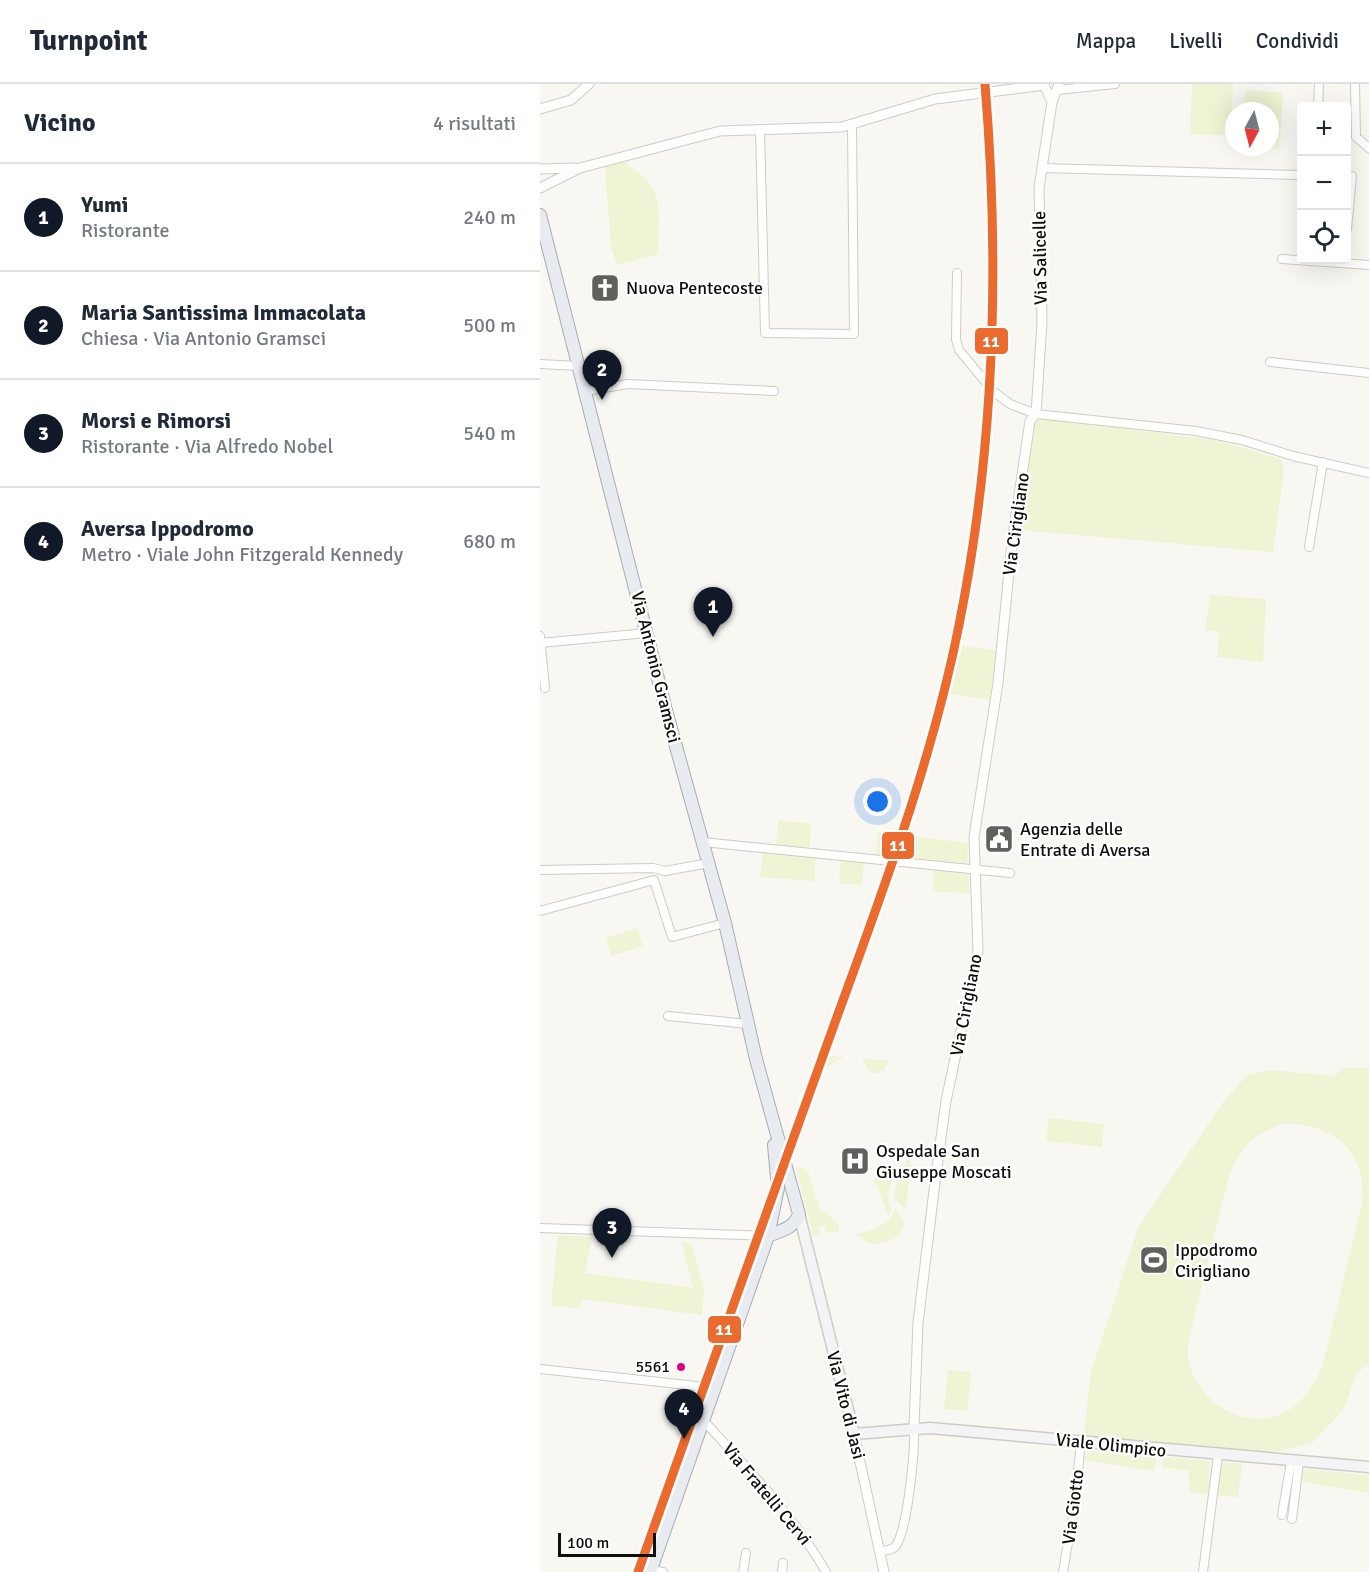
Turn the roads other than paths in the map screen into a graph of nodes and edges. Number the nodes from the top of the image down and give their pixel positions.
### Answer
1 (589, 84) edge
2 (1008, 84) edge
3 (1043, 84) edge
4 (1115, 84) edge
5 (1318, 84) edge
6 (1355, 84) edge
7 (1057, 86) edge
8 (991, 90) junction
9 (1052, 102) junction
10 (1318, 102) edge
11 (540, 109) edge
12 (852, 125) junction
13 (760, 129) junction
14 (1369, 148) edge
15 (580, 168) junction
16 (1042, 168) junction
17 (540, 169) edge
18 (1297, 175) edge
19 (540, 188) edge
20 (540, 215) edge
21 (1282, 259) dead end
22 (1369, 265) edge
23 (957, 273) dead end
24 (1270, 362) dead end
25 (540, 364) edge
26 (579, 366) junction
27 (1369, 373) edge
28 (585, 391) junction
29 (774, 391) dead end
30 (1036, 414) junction
31 (1323, 462) junction
32 (1369, 473) edge
33 (1309, 547) dead end
34 (648, 633) junction
35 (540, 636) edge
36 (540, 643) edge
37 (545, 688) dead end
38 (703, 842) junction
39 (709, 864) junction
40 (973, 868) junction
41 (540, 870) edge
42 (1010, 873) dead end
43 (540, 911) edge
44 (725, 923) junction
45 (668, 1016) dead end
46 (748, 1024) junction
47 (772, 1118) junction
48 (792, 1187) junction
49 (778, 1188) junction
50 (774, 1207) junction
51 (799, 1214) junction
52 (540, 1228) edge
53 (788, 1228) junction
54 (744, 1234) junction
55 (768, 1236) junction
56 (805, 1238) junction
57 (540, 1369) edge
58 (715, 1388) junction
59 (704, 1420) junction
60 (914, 1428) junction
61 (854, 1434) junction
62 (1081, 1443) junction
63 (1218, 1455) junction
64 (1295, 1462) junction
65 (1369, 1467) edge
66 (1282, 1515) dead end
67 (1292, 1519) dead end
68 (881, 1551) junction
69 (746, 1553) dead end
70 (655, 1571) edge
71 (743, 1572) edge
72 (826, 1572) edge
73 (884, 1572) edge
74 (1063, 1572) edge
75 (1203, 1572) edge

1 - 11 street
2 - 8 street
3 - 7 street
3 - 8 street
3 - 9 street
4 - 7 street
5 - 10 street
6 - 14 street
7 - 9 street, Via Salicelle
8 - 12 street
9 - 16 street, Via Salicelle
12 - 13 street
12 - 13 street
13 - 15 street
15 - 17 street
15 - 19 street
16 - 18 street
16 - 30 street, Via Salicelle
20 - 26 main road, Via Antonio Gramsci
21 - 22 street
23 - 30 street
24 - 27 street
25 - 26 street
26 - 28 main road, Via Antonio Gramsci
28 - 29 street
28 - 34 main road, Via Antonio Gramsci
30 - 31 street
30 - 40 street, Via Cirigliano
31 - 32 street
31 - 33 street
34 - 36 street
34 - 38 main road, Via Antonio Gramsci
35 - 36 street
36 - 37 street
38 - 39 main road, Via Antonio Gramsci
38 - 40 street
39 - 41 street
39 - 44 main road, Via Antonio Gramsci
40 - 42 street
40 - 60 street, Via Cirigliano
43 - 44 street
44 - 46 main road, Via Antonio Gramsci
45 - 46 street
46 - 47 main road, Via Antonio Gramsci
47 - 48 main road, Via Antonio Gramsci
47 - 49 main road, Via Antonio Gramsci
48 - 49 main road
48 - 51 main road, Via Antonio Gramsci
49 - 50 main road, Via Antonio Gramsci
50 - 53 main road
50 - 54 street
50 - 55 main road, Via Antonio Gramsci
51 - 53 main road
51 - 56 main road, Via Vito di Jasi
52 - 54 street
53 - 55 main road
53 - 56 main road
54 - 55 street
55 - 58 main road, Via Antonio Gramsci
56 - 61 main road, Via Vito di Jasi
57 - 58 street
58 - 59 main road, Via Antonio Gramsci
59 - 70 main road, Via Antonio Gramsci
59 - 72 street, Via Fratelli Cervi
60 - 61 main road, Viale Olimpico
60 - 62 main road, Viale Olimpico
60 - 68 street, Via Cirigliano
61 - 68 street, Via Vito di Jasi
62 - 63 main road, Viale Olimpico
62 - 74 street, Via Giotto
63 - 64 main road, Viale Olimpico
63 - 75 street
64 - 65 main road, Viale Olimpico
64 - 66 street
64 - 67 street
68 - 73 street, Via Vito di Jasi
69 - 71 street

